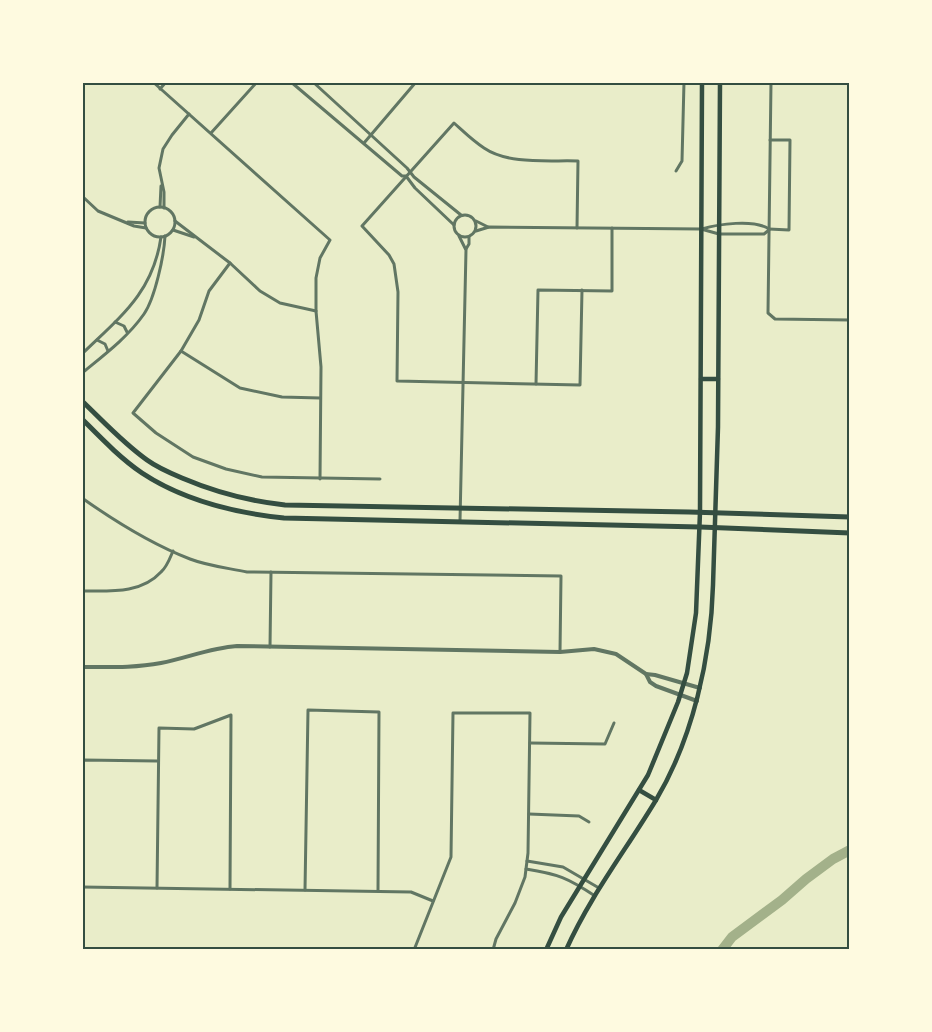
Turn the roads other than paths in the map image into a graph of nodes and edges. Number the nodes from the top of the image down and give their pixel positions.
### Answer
1 (153, 82) edge
2 (166, 82) edge
3 (257, 82) edge
4 (291, 82) edge
5 (313, 82) edge
6 (416, 82) edge
7 (684, 82) edge
8 (702, 82) edge
9 (720, 82) edge
10 (770, 82) edge
11 (160, 89) junction
12 (189, 114) junction
13 (211, 133) junction
14 (371, 134) junction
15 (770, 140) junction
16 (364, 143) junction
17 (676, 171) dead end
18 (409, 172) junction
19 (406, 176) junction
20 (82, 196) edge
21 (162, 207) junction
22 (460, 215) junction
23 (175, 221) junction
24 (476, 221) junction
25 (719, 224) junction
26 (145, 225) junction
27 (454, 225) junction
28 (489, 227) junction
29 (577, 228) junction
30 (612, 228) junction
31 (701, 229) junction
32 (769, 229) junction
33 (173, 230) junction
34 (476, 231) junction
35 (719, 234) junction
36 (166, 236) junction
37 (459, 236) junction
38 (161, 237) junction
39 (470, 237) junction
40 (197, 238) junction
41 (466, 250) junction
42 (230, 263) junction
43 (582, 290) junction
44 (316, 311) junction
45 (850, 320) edge
46 (115, 322) junction
47 (127, 332) junction
48 (97, 340) junction
49 (181, 351) junction
50 (108, 352) junction
51 (82, 354) edge
52 (82, 373) edge
53 (701, 379) junction
54 (718, 379) junction
55 (462, 383) junction
56 (536, 384) junction
57 (320, 398) junction
58 (82, 401) edge
59 (82, 419) edge
60 (320, 479) junction
61 (380, 479) dead end
62 (82, 498) edge
63 (460, 508) junction
64 (700, 512) junction
65 (715, 513) junction
66 (850, 517) edge
67 (460, 522) junction
68 (700, 526) junction
69 (715, 527) junction
70 (850, 533) edge
71 (173, 551) junction
72 (271, 572) junction
73 (82, 591) edge
74 (270, 647) junction
75 (560, 652) junction
76 (82, 667) edge
77 (646, 674) junction
78 (684, 684) junction
79 (700, 688) junction
80 (680, 696) junction
81 (697, 701) junction
82 (614, 723) dead end
83 (530, 743) junction
84 (83, 760) edge
85 (157, 761) junction
86 (82, 788) edge
87 (638, 790) junction
88 (656, 800) junction
89 (528, 814) junction
90 (589, 822) dead end
91 (527, 861) junction
92 (526, 869) junction
93 (585, 879) junction
94 (580, 886) junction
95 (82, 887) edge
96 (156, 888) junction
97 (600, 888) junction
98 (230, 889) junction
99 (305, 890) junction
100 (378, 892) junction
101 (595, 896) junction
102 (432, 901) junction
103 (414, 950) edge
104 (493, 950) edge
105 (546, 950) edge
106 (566, 950) edge

1 - 11 street
2 - 11 street
3 - 13 street
4 - 16 street
5 - 14 street
6 - 14 street
7 - 17 street
8 - 31 main road
9 - 25 main road
10 - 15 street
11 - 12 street
12 - 13 street
12 - 21 street
13 - 44 street
14 - 16 street
14 - 18 street
15 - 32 street
15 - 32 street
16 - 19 street
18 - 19 street
18 - 22 street
18 - 29 street
19 - 27 street
19 - 55 street
20 - 26 street
21 - 23 street
21 - 26 street
22 - 24 street
22 - 27 street
23 - 33 street
23 - 40 street
24 - 28 street
24 - 34 street
25 - 31 street
25 - 32 street
25 - 35 main road
26 - 38 street
27 - 37 street
28 - 29 street
28 - 34 street
29 - 30 street
30 - 31 street
30 - 43 street
31 - 35 street
31 - 53 main road
32 - 35 street
32 - 45 street
33 - 36 street
33 - 40 street
34 - 39 street
35 - 54 main road
36 - 38 street
36 - 47 street
37 - 39 street
37 - 41 street
38 - 46 street
39 - 41 street
40 - 42 street
41 - 55 street
42 - 44 street
42 - 49 street
43 - 56 street
43 - 56 street
44 - 57 street
46 - 47 street
46 - 48 street
47 - 50 street
48 - 50 street
48 - 51 street
49 - 57 street
49 - 60 street
50 - 52 street
53 - 54 main road
53 - 64 main road
54 - 65 main road
55 - 56 street
55 - 63 street
57 - 60 street
58 - 63 main road
59 - 67 main road
60 - 61 street
62 - 71 street
63 - 64 main road
63 - 67 street
64 - 65 main road
64 - 68 main road
65 - 66 main road
65 - 69 main road
67 - 68 main road
68 - 69 main road
68 - 78 main road
69 - 70 main road
69 - 79 main road
71 - 72 street
71 - 73 street
72 - 74 street
72 - 75 street
74 - 75 street
74 - 76 street
75 - 77 street
77 - 78 street
77 - 80 street
78 - 79 street
78 - 80 main road
79 - 81 main road
80 - 81 street
80 - 87 main road
81 - 88 main road
82 - 83 street
83 - 89 street
83 - 102 street
84 - 85 street
84 - 86 street
85 - 96 street
85 - 98 street
87 - 88 main road
87 - 93 main road
88 - 97 main road
89 - 90 street
89 - 91 street
91 - 92 street
91 - 93 street
92 - 94 street
92 - 104 street
93 - 94 main road
93 - 97 street
94 - 101 street
94 - 105 main road
95 - 96 street
96 - 98 street
97 - 101 main road
98 - 99 street
99 - 100 street
99 - 100 street
100 - 102 street
101 - 106 main road
102 - 103 street

